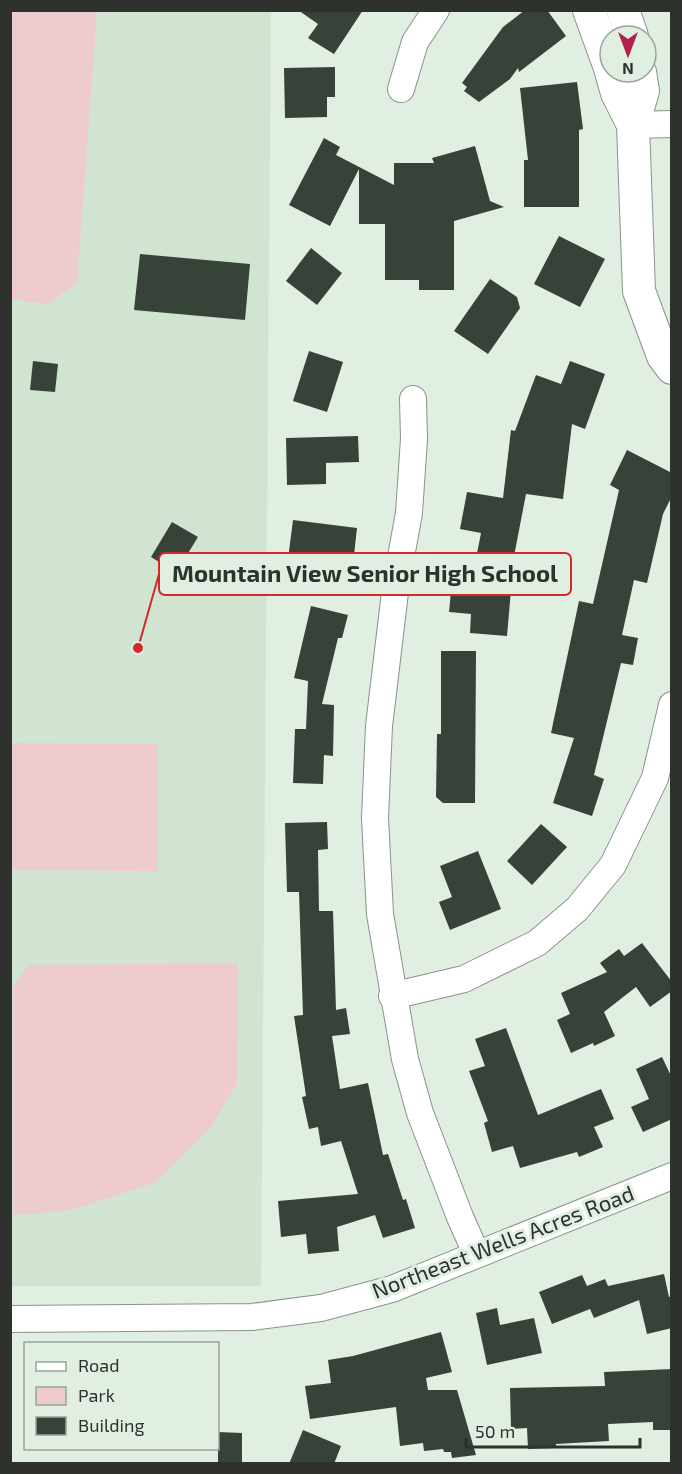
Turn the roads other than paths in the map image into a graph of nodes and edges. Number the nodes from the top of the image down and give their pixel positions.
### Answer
1 (436, 10) edge
2 (589, 10) edge
3 (598, 35) edge
4 (614, 84) edge
5 (642, 84) edge
6 (400, 89) dead end
7 (672, 124) edge
8 (633, 125) junction
9 (672, 368) edge
10 (413, 399) dead end
11 (672, 705) edge
12 (663, 780) edge
13 (392, 996) junction
14 (672, 1176) edge
15 (476, 1253) junction
16 (10, 1319) edge

1 - 6 street
2 - 3 street
4 - 8 street
5 - 8 street
7 - 8 street
8 - 9 street
10 - 13 street
11 - 12 street
12 - 13 street
13 - 15 street
14 - 15 street, Northeast Wells Acres Road
15 - 16 street, Northeast Wells Acres Road

